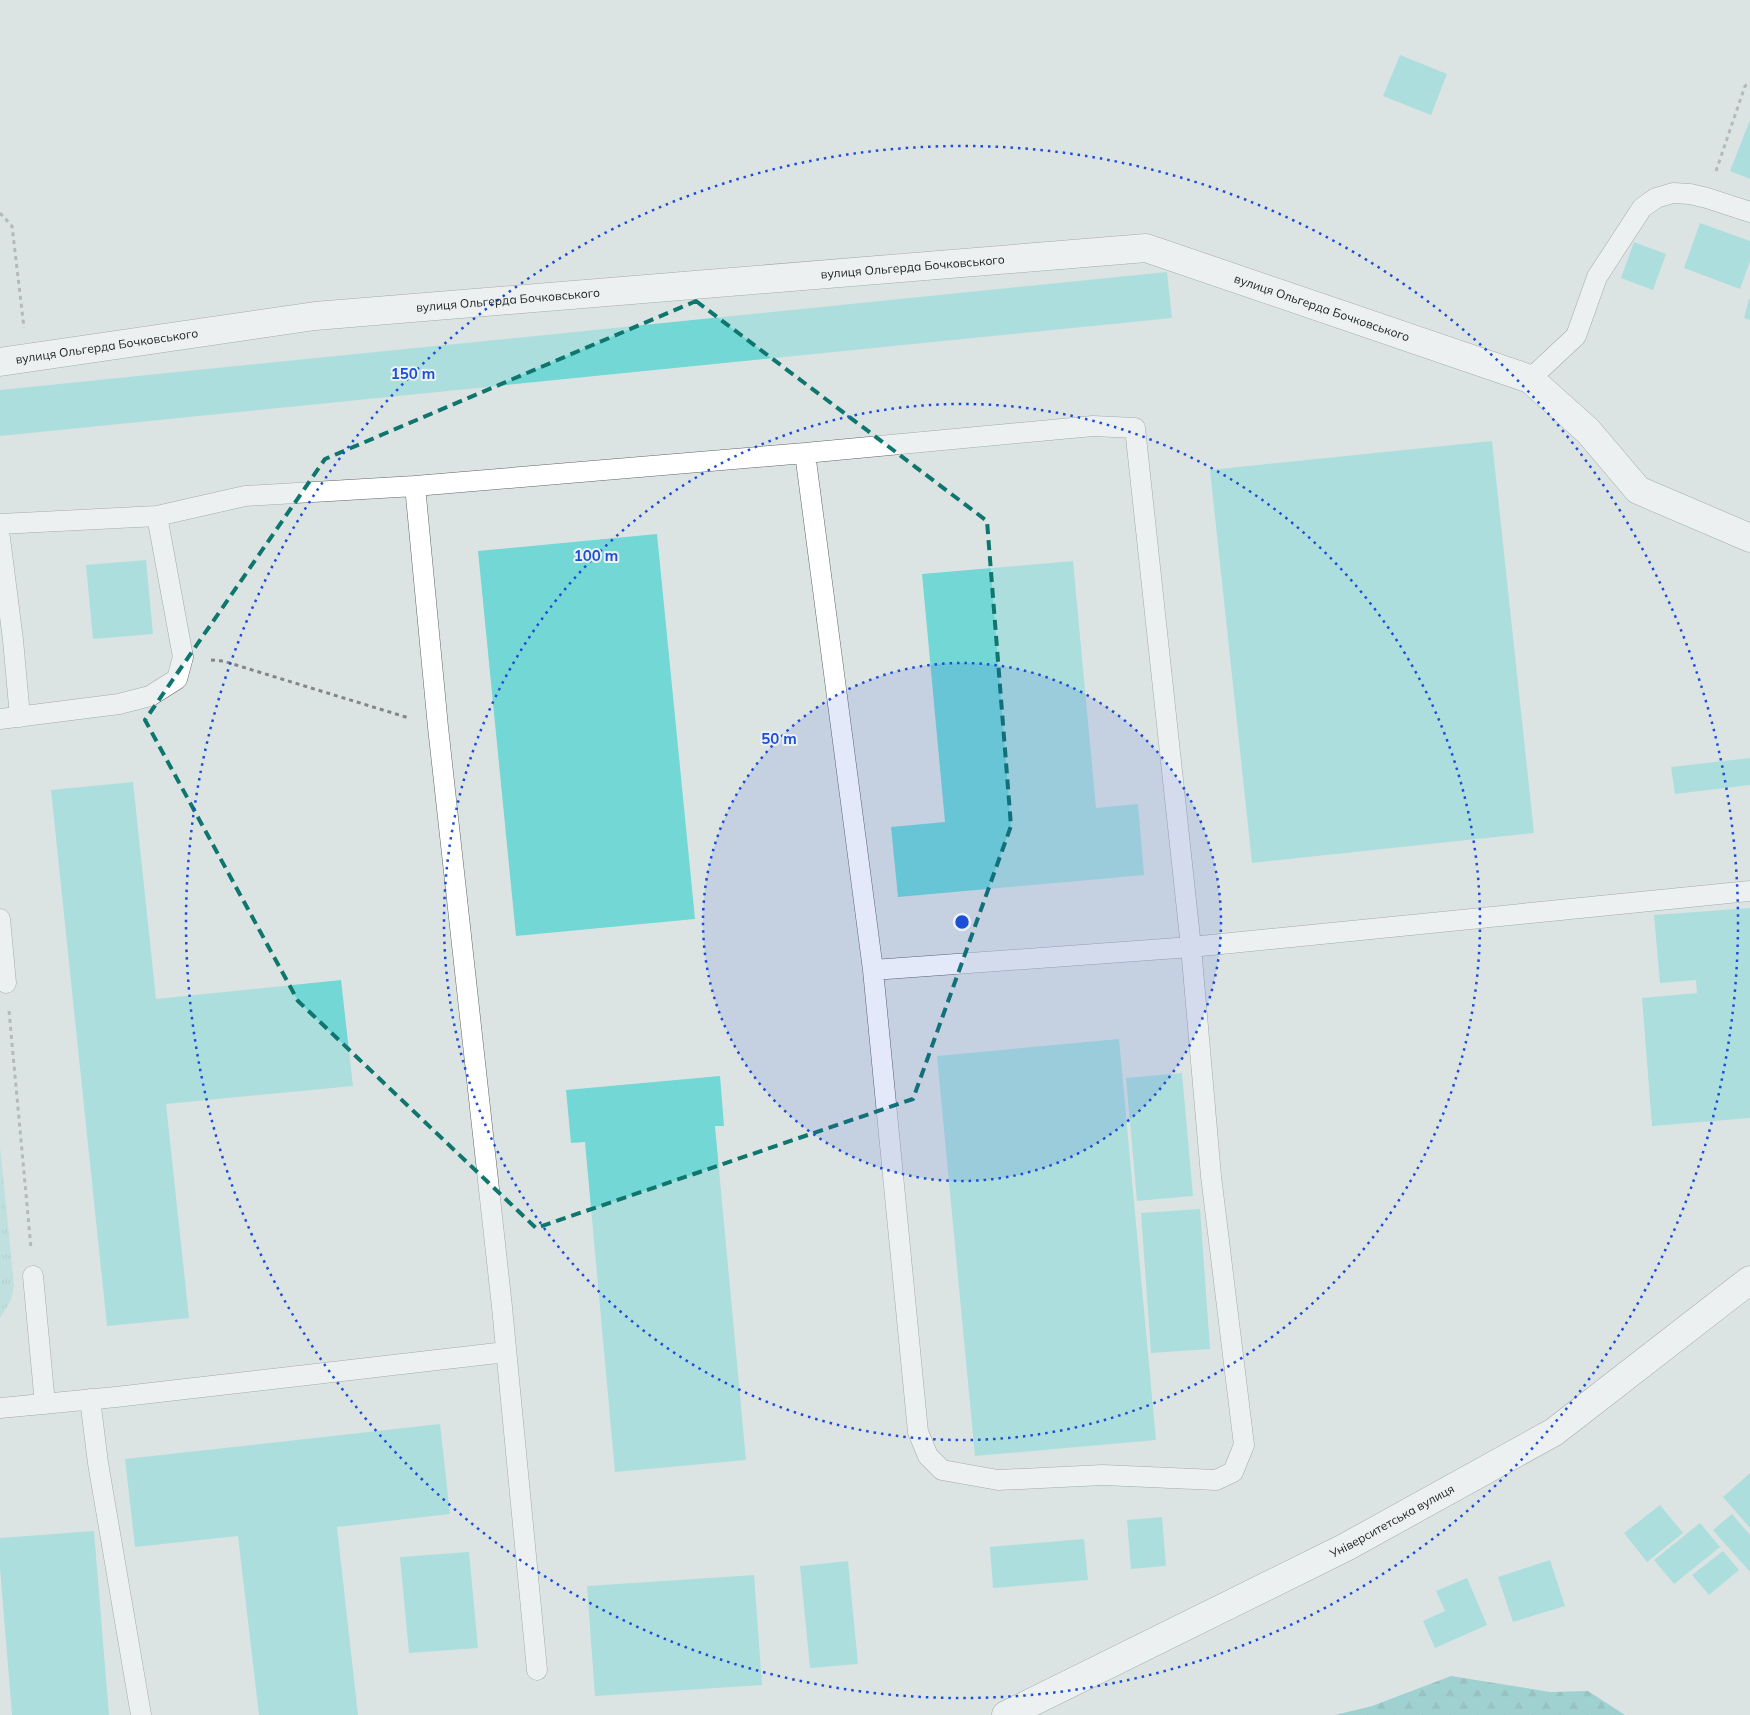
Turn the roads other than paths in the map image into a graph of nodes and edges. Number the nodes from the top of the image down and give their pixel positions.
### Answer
1 (1750, 212) edge
2 (0, 362) edge
3 (1530, 379) junction
4 (805, 453) junction
5 (416, 486) junction
6 (158, 516) junction
7 (0, 524) edge
8 (0, 538) edge
9 (1750, 538) edge
10 (6, 640) edge
11 (20, 717) junction
12 (0, 719) edge
13 (1750, 891) edge
14 (0, 919) edge
15 (1191, 947) junction
16 (873, 970) junction
17 (6, 983) road end
18 (33, 1276) road end
19 (1750, 1280) edge
20 (506, 1352) junction
21 (90, 1399) junction
22 (45, 1404) junction
23 (0, 1408) edge
24 (537, 1670) dead end
25 (141, 1715) edge
26 (1006, 1715) edge

1 - 3 lane
2 - 3 street, вулиця Ольгерда Бочковського
3 - 9 street, вулиця Ольгерда Бочковського
4 - 5 lane
4 - 15 lane
4 - 16 lane
5 - 6 lane
5 - 20 lane
6 - 7 lane
6 - 11 lane
8 - 10 lane
10 - 11 lane
11 - 12 lane
13 - 15 lane
14 - 17 lane
15 - 16 lane
15 - 16 lane
18 - 22 lane
19 - 26 street, Університетська вулиця
20 - 21 lane
20 - 24 lane
21 - 22 lane
21 - 25 lane
22 - 23 lane

